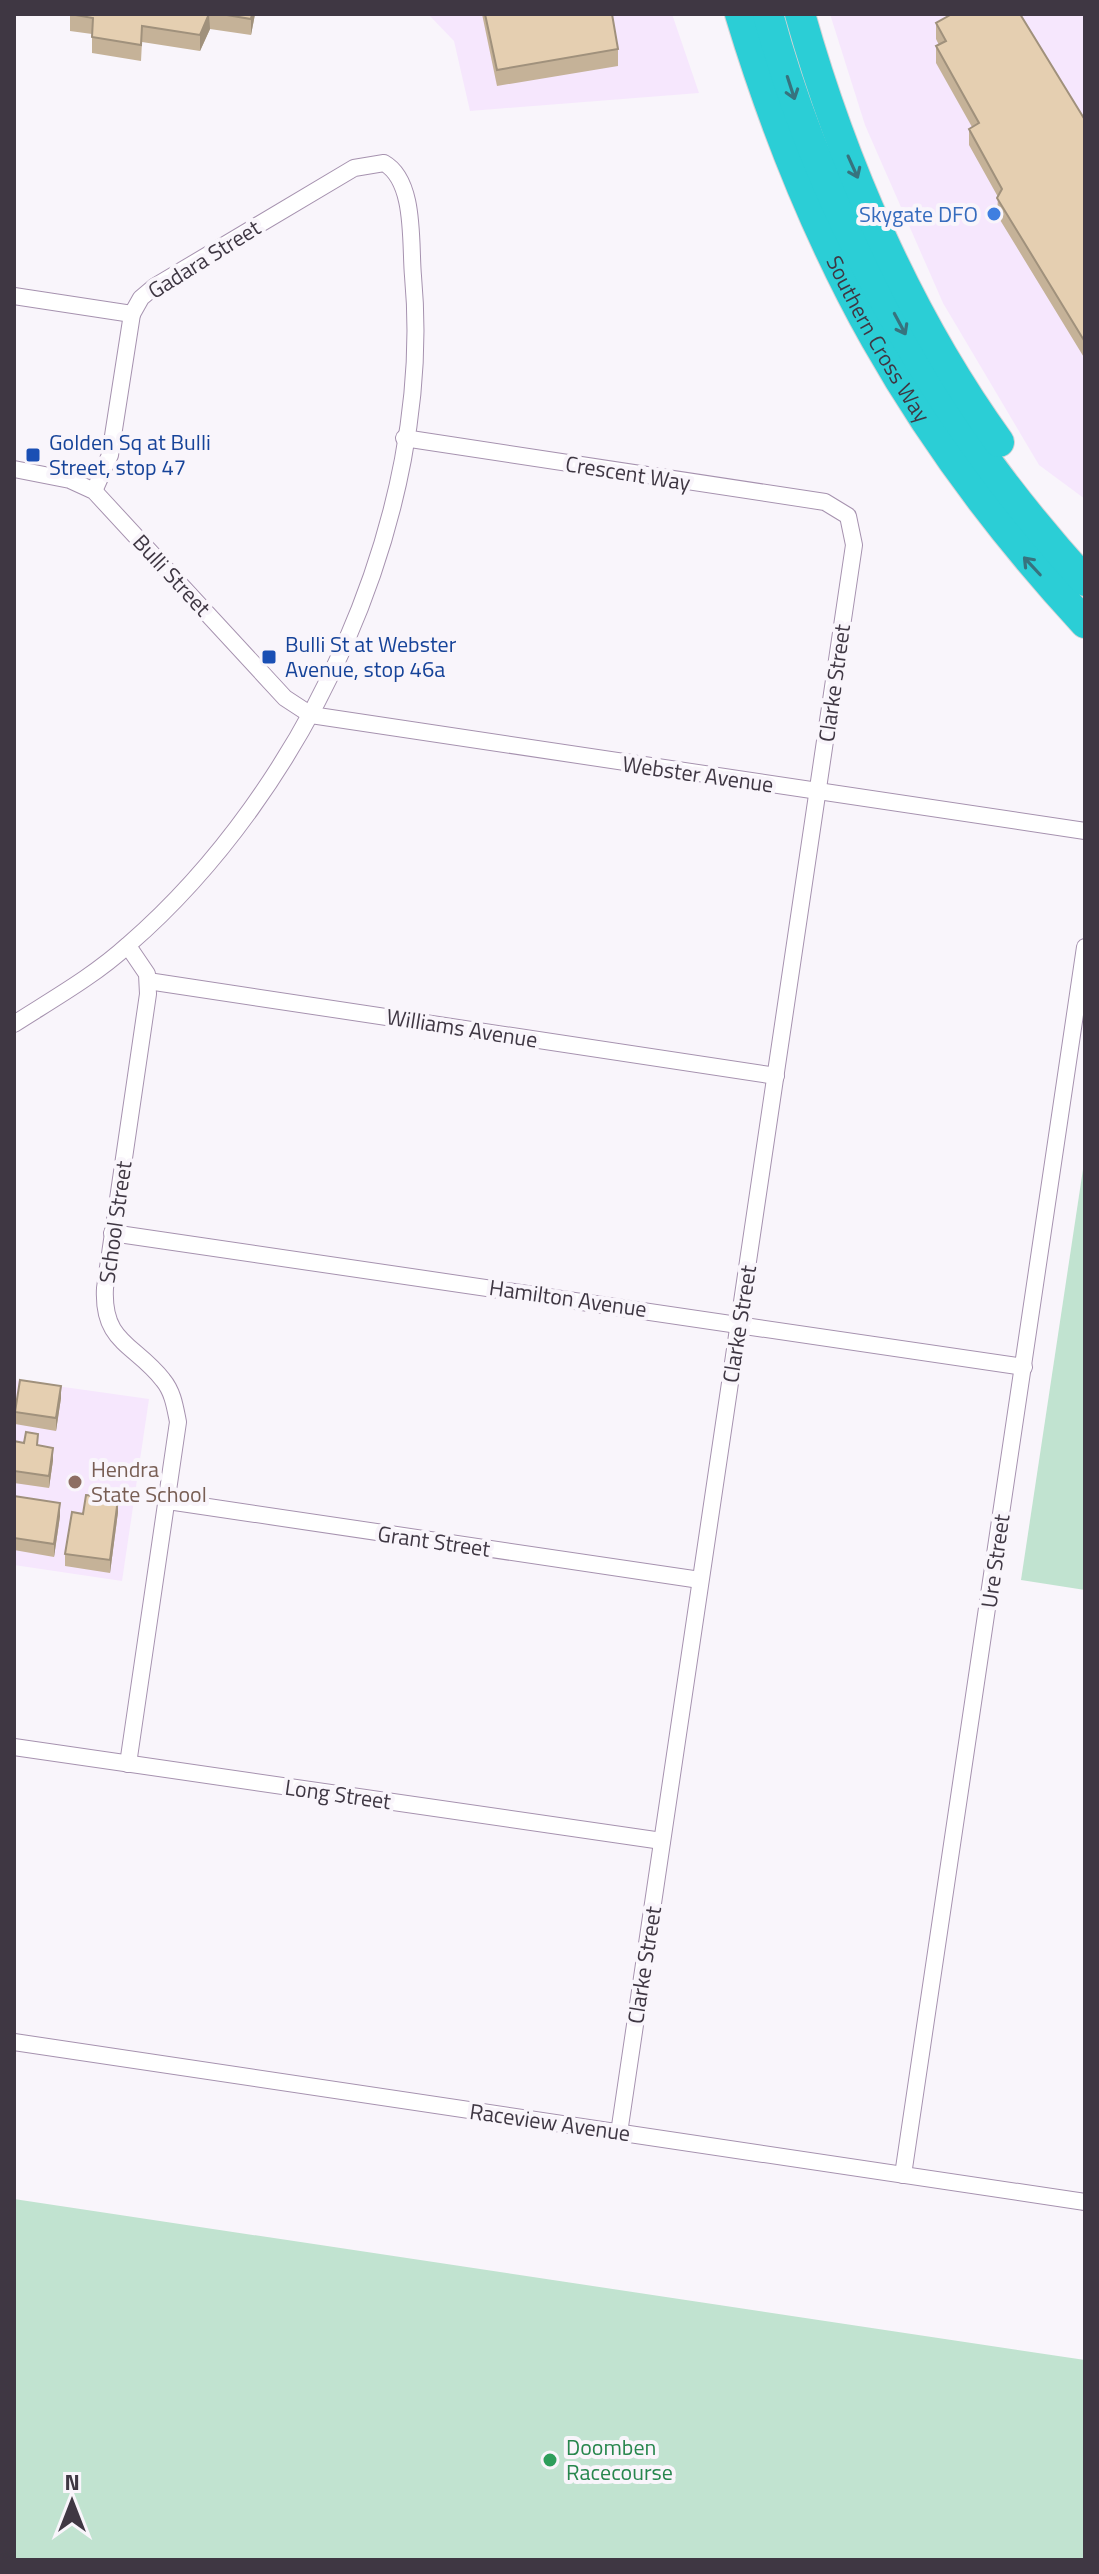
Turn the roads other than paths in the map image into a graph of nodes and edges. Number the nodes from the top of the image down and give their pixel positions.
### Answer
1 (740, 14) edge
2 (768, 14) edge
3 (800, 14) edge
4 (14, 296) edge
5 (132, 314) junction
6 (404, 438) junction
7 (14, 469) edge
8 (94, 491) junction
9 (848, 516) joint
10 (1085, 574) edge
11 (1085, 581) edge
12 (1085, 623) edge
13 (311, 715) junction
14 (818, 792) junction
15 (1085, 831) edge
16 (128, 946) junction
17 (1085, 947) edge
18 (148, 981) junction
19 (14, 1024) edge
20 (776, 1076) junction
21 (112, 1233) junction
22 (739, 1324) junction
23 (1024, 1367) junction
24 (168, 1501) junction
25 (700, 1580) junction
26 (14, 1747) edge
27 (128, 1764) junction
28 (662, 1841) junction
29 (14, 2042) edge
30 (619, 2133) junction
31 (903, 2175) junction
32 (1085, 2202) edge

12 -> 1 highway, Southern Cross Way
2 -> 11 highway, Southern Cross Way
3 -> 10 highway
4 - 5 street, Gadara Street
5 - 6 street, Gadara Street
5 - 8 street
6 - 9 street, Crescent Way
6 - 13 street
7 - 8 street, Bulli Street
8 - 13 street, Bulli Street
9 - 14 street, Clarke Street
13 - 14 street, Webster Avenue
13 - 16 street
14 - 15 street, Webster Avenue
14 - 20 street, Clarke Street
16 - 18 street
16 - 19 street
17 - 23 street, Ure Street
18 - 20 street, Williams Avenue
18 - 21 street, School Street
20 - 22 street, Clarke Street
21 - 22 street, Hamilton Avenue
21 - 24 street, School Street
22 - 23 street, Hamilton Avenue
22 - 25 street, Clarke Street
23 - 31 street, Ure Street
24 - 25 street, Grant Street
24 - 27 street, School Street
25 - 28 street, Clarke Street
26 - 27 street, Long Street
27 - 28 street, Long Street
28 - 30 street, Clarke Street
29 - 30 street, Raceview Avenue
30 - 31 street, Raceview Avenue
31 - 32 street, Raceview Avenue

